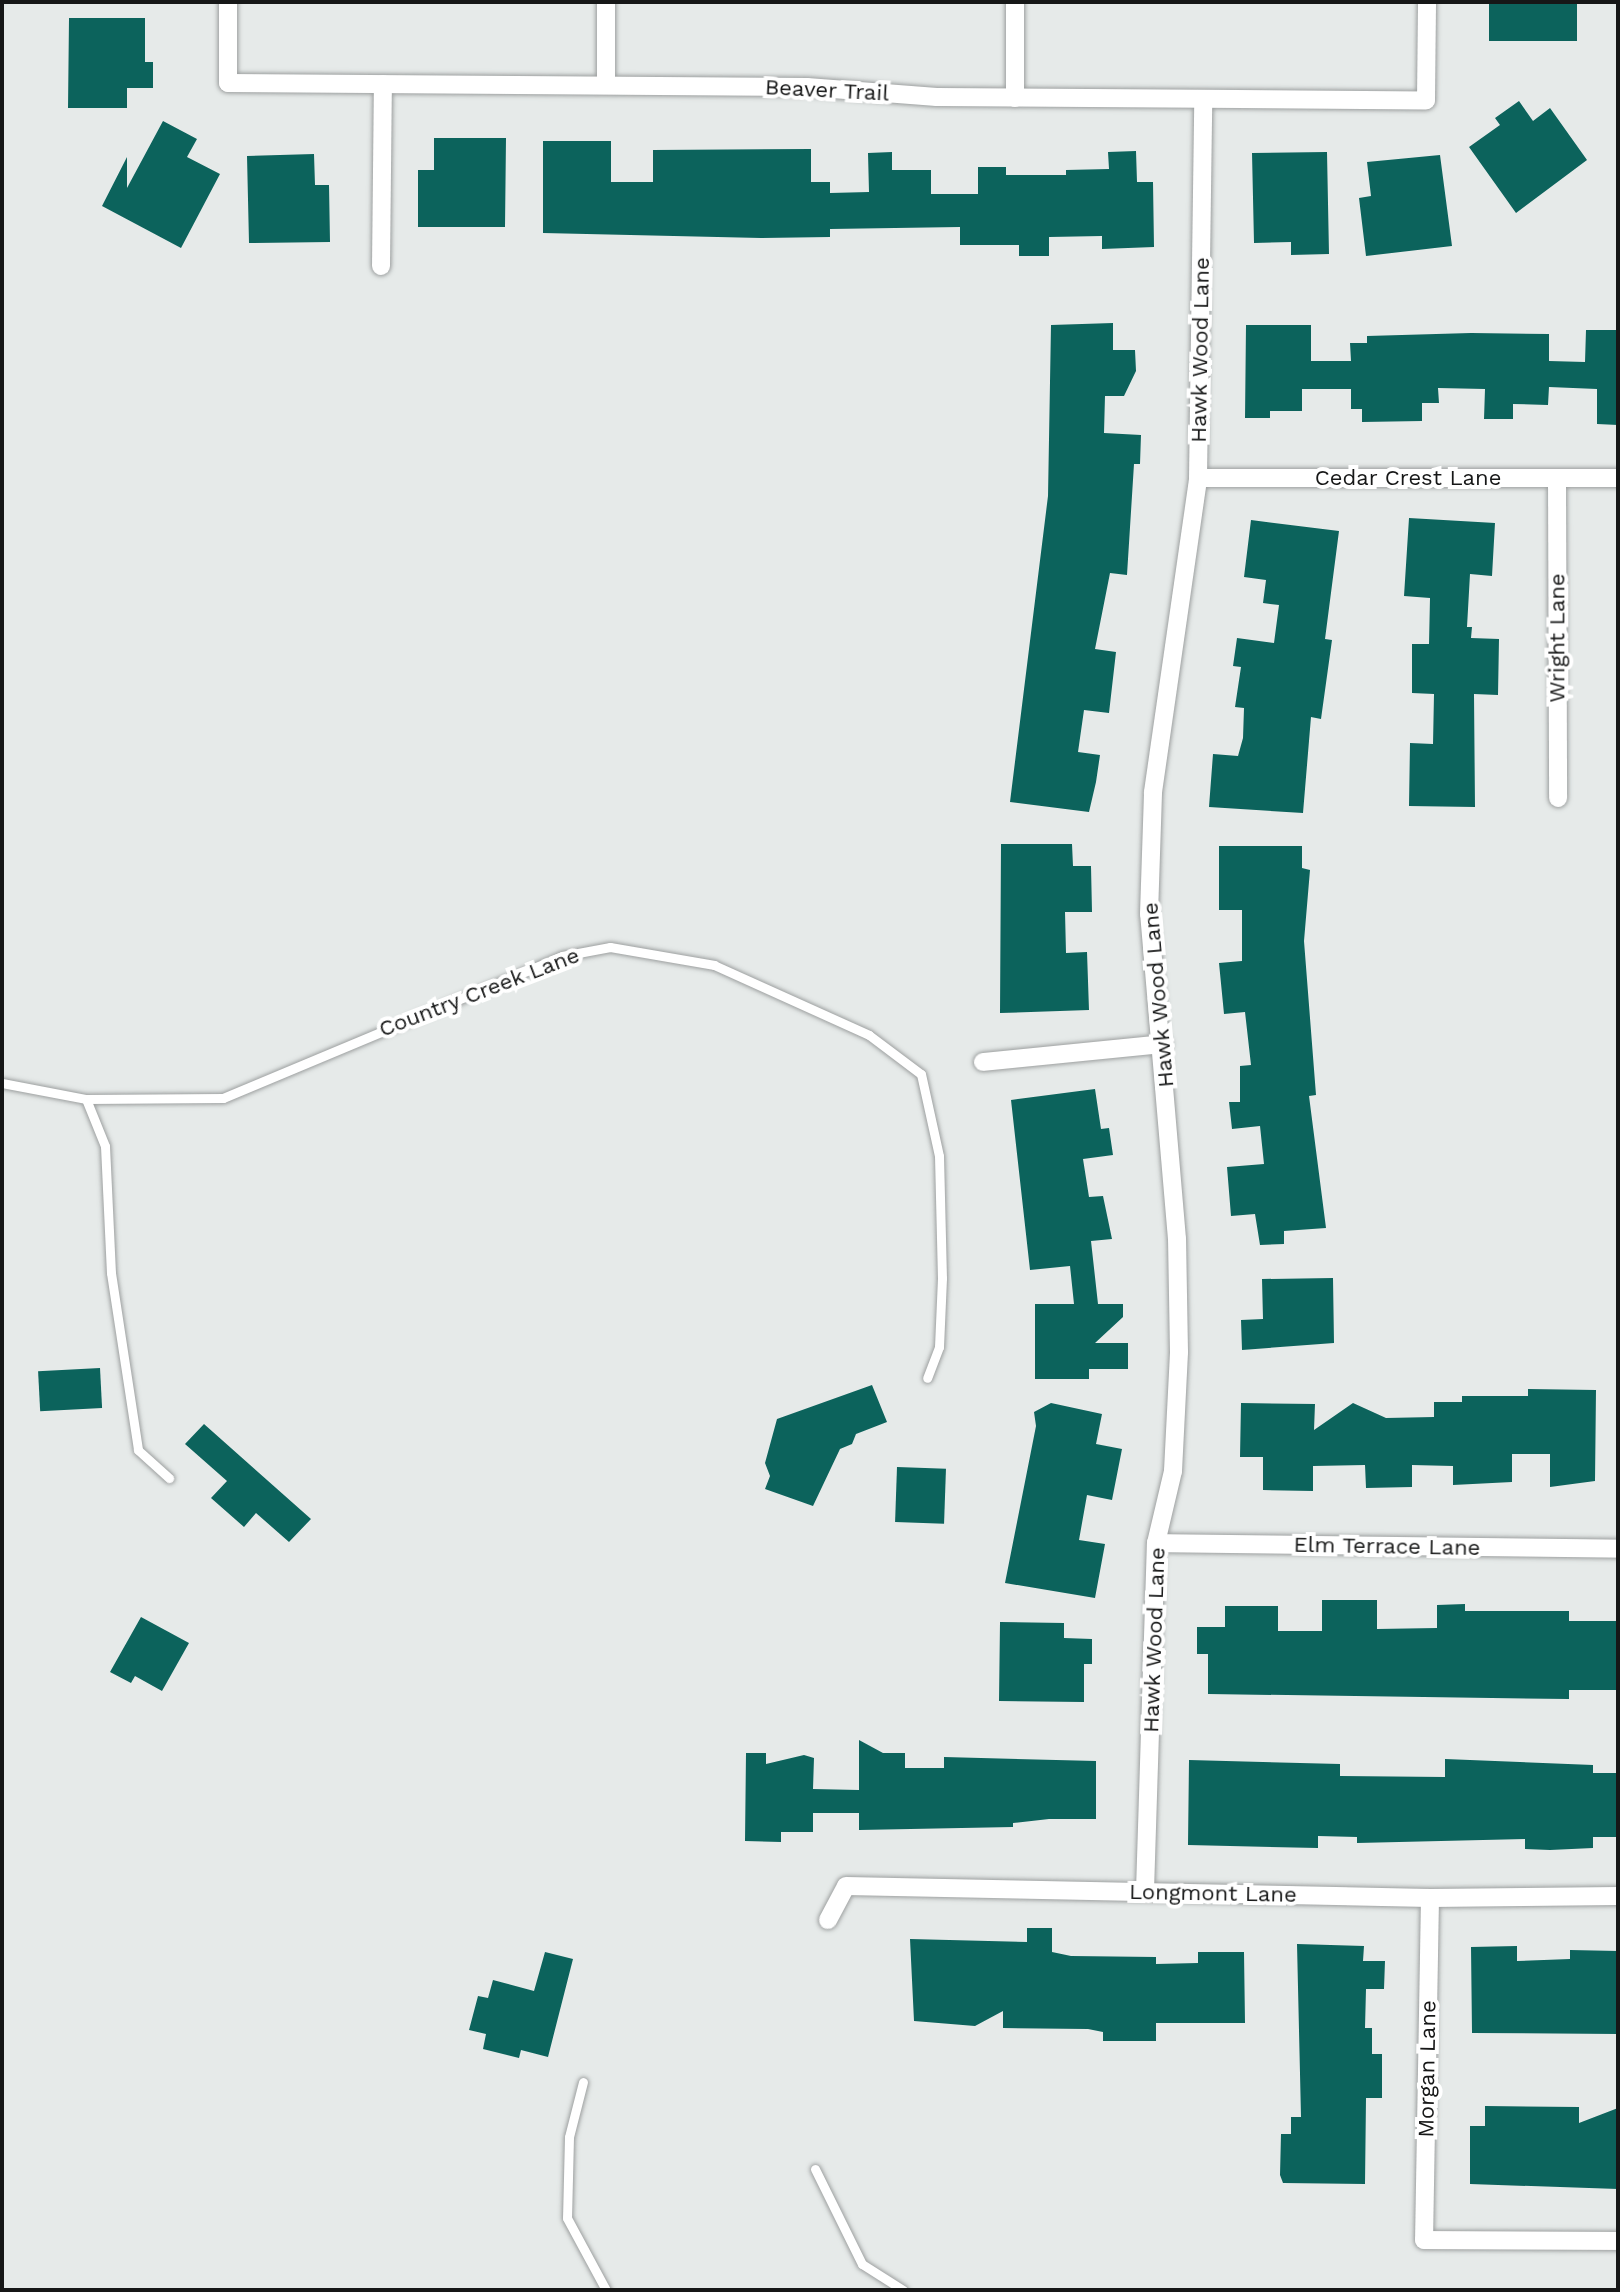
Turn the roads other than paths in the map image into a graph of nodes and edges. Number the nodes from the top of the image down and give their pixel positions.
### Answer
1 (228, 2) edge
2 (606, 2) edge
3 (1015, 2) edge
4 (1427, 2) edge
5 (383, 84) junction
6 (606, 85) junction
7 (1015, 98) junction
8 (1203, 99) junction
9 (381, 266) dead end
10 (1198, 478) junction
11 (1557, 478) junction
12 (1618, 478) edge
13 (1558, 798) dead end
14 (1163, 1044) junction
15 (983, 1062) dead end
16 (2, 1083) edge
17 (86, 1099) junction
18 (927, 1378) dead end
19 (169, 1478) dead end
20 (1156, 1543) junction
21 (1618, 1549) edge
22 (1145, 1891) junction
23 (1618, 1896) edge
24 (1430, 1898) junction
25 (828, 1920) dead end
26 (583, 2082) dead end
27 (815, 2169) dead end
28 (1618, 2241) edge
29 (606, 2290) edge
30 (903, 2290) edge

1 - 5 street, Beaver Trail
2 - 6 street
3 - 7 street
4 - 8 street, Beaver Trail
5 - 6 street, Beaver Trail
5 - 9 street
6 - 7 street, Beaver Trail
7 - 8 street, Beaver Trail
8 - 10 street, Hawk Wood Lane
10 - 11 street, Cedar Crest Lane
10 - 14 street, Hawk Wood Lane
11 - 12 street, Cedar Crest Lane
11 - 13 street, Wright Lane
14 - 15 street
14 - 20 street, Hawk Wood Lane
16 - 17 lane, Country Creek Lane
17 - 18 lane, Country Creek Lane
17 - 19 lane
20 - 21 street, Elm Terrace Lane
20 - 22 street, Hawk Wood Lane
22 - 24 street, Longmont Lane
22 - 25 street, Longmont Lane
23 - 24 street, Longmont Lane
24 - 28 street, Morgan Lane
26 - 29 lane
27 - 30 lane

